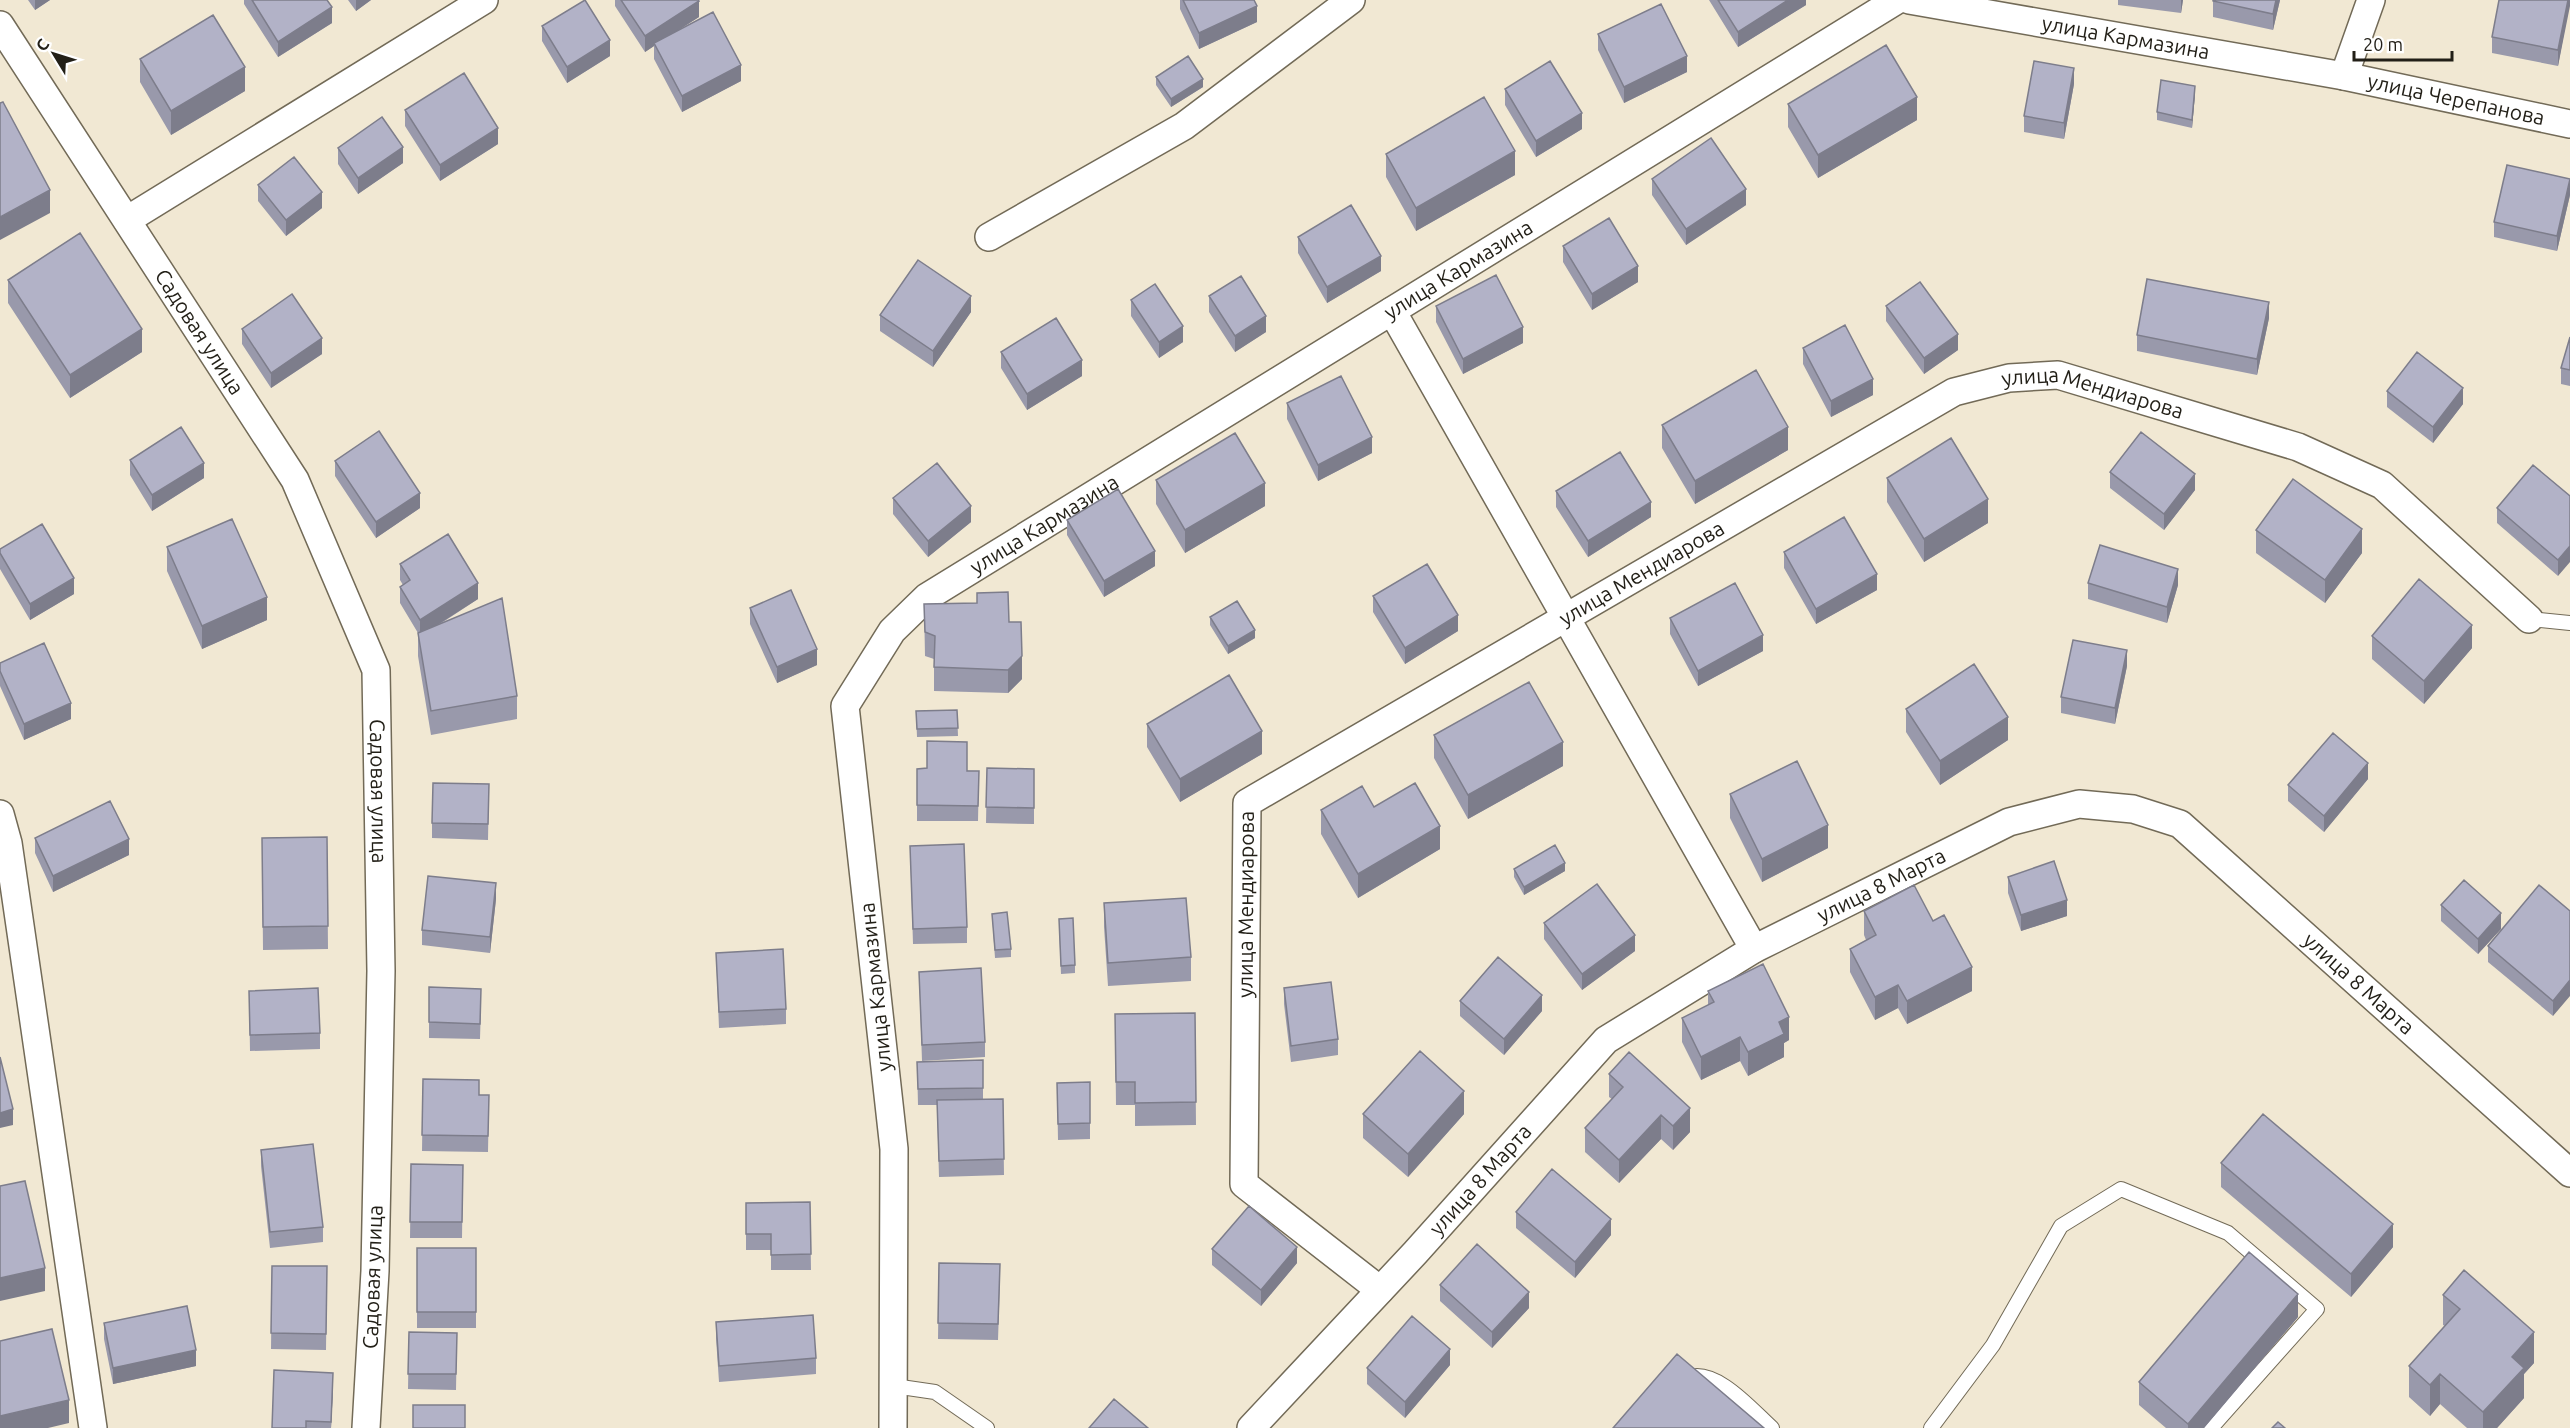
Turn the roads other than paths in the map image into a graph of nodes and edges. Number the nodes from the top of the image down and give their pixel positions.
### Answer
1 (484, 0) edge
2 (1351, 0) edge
3 (1897, 0) edge
4 (1909, 0) edge
5 (2371, 0) edge
6 (0, 25) edge
7 (2343, 76) junction
8 (2570, 124) edge
9 (127, 220) junction
10 (989, 237) dead end
11 (1392, 311) junction
12 (1566, 617) junction
13 (2529, 619) joint
14 (2570, 623) edge
15 (0, 814) edge
16 (1754, 949) junction
17 (2570, 1173) edge
18 (1380, 1290) junction
19 (1675, 1384) edge
20 (894, 1386) junction
21 (93, 1428) edge
22 (366, 1428) edge
23 (893, 1428) edge
24 (987, 1428) edge
25 (1251, 1428) edge
26 (1772, 1428) edge
27 (1931, 1428) edge
28 (2211, 1428) edge

1 - 9 street
2 - 10 street
3 - 11 street, улица Кармазина
4 - 7 street, улица Кармазина
5 - 7 street
6 - 9 street, Садовая улица
7 - 8 street, улица Черепанова
9 - 22 street, Садовая улица
11 - 12 street
11 - 20 street, улица Кармазина
12 - 13 street, улица Мендиарова
12 - 16 street
12 - 18 street, улица Мендиарова
13 - 14 lane
15 - 21 street
16 - 17 street, улица 8 Марта
16 - 18 street, улица 8 Марта
18 - 25 street, улица 8 Марта
19 - 26 lane
20 - 23 street, улица Кармазина
20 - 24 lane
27 - 28 lane

